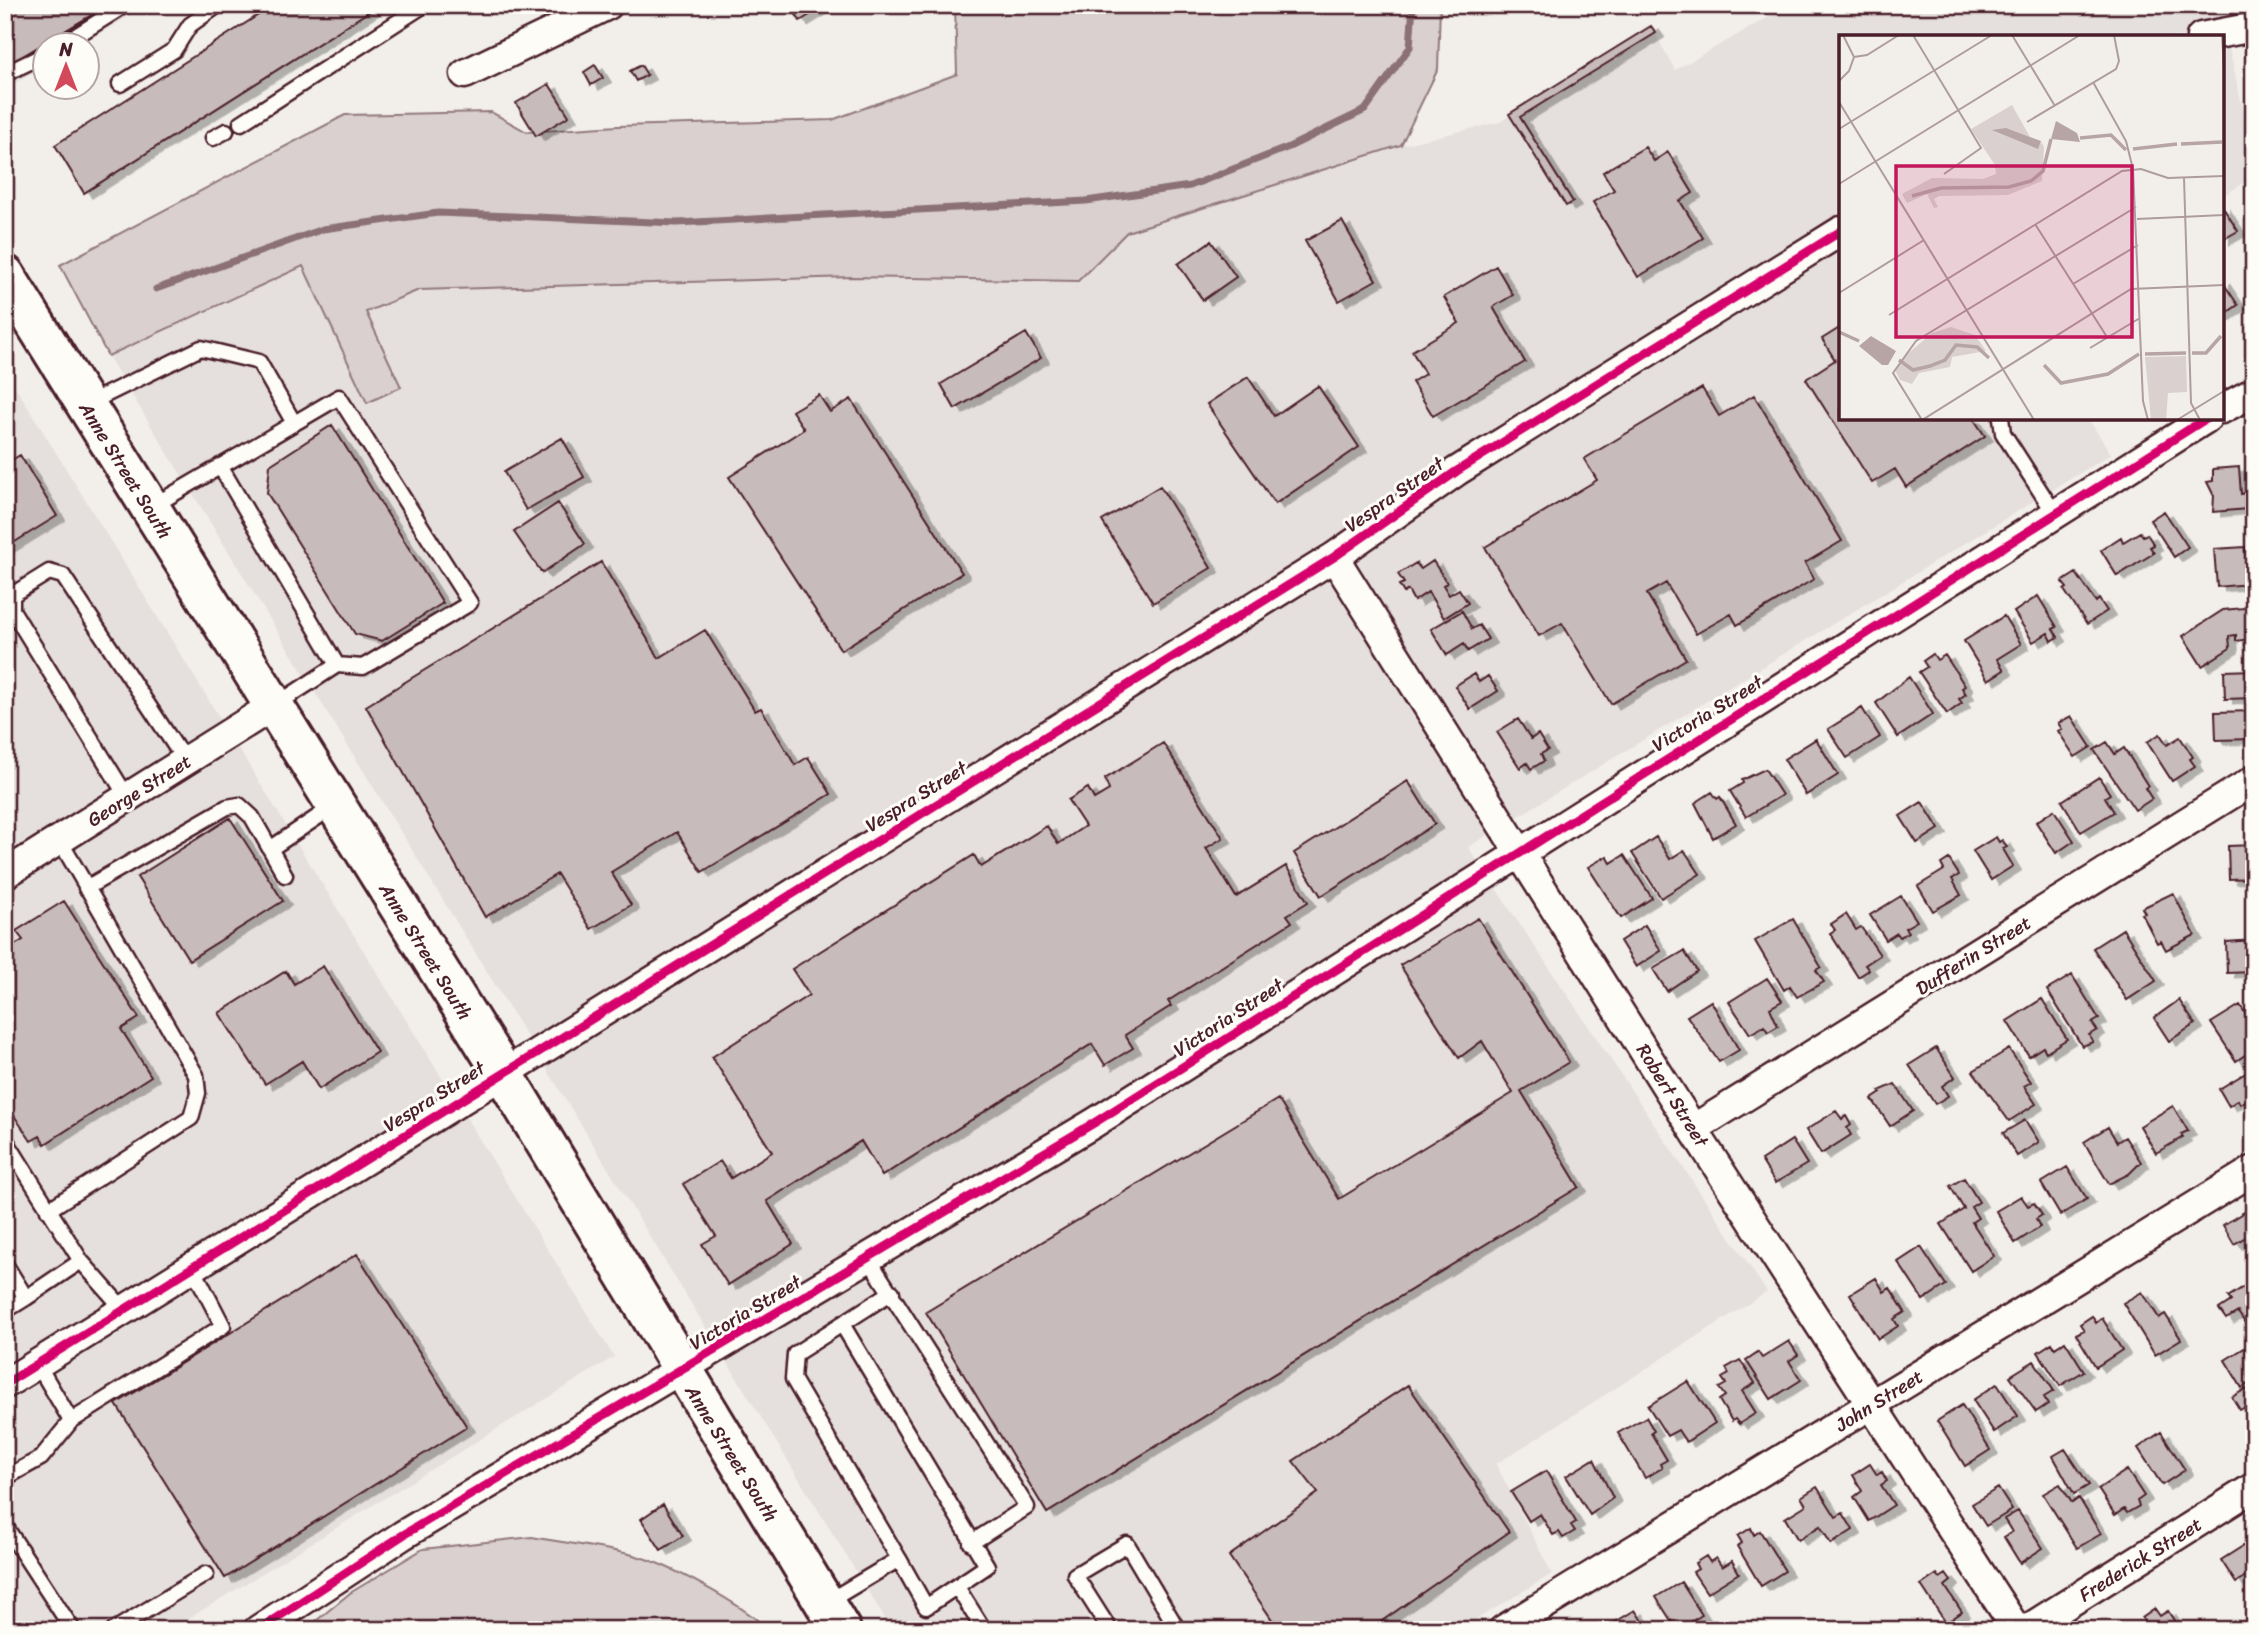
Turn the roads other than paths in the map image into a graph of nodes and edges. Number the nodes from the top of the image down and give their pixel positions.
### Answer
1 (125, 5) edge
2 (218, 5) edge
3 (424, 5) edge
4 (608, 5) edge
5 (2254, 27) edge
6 (82, 32) edge
7 (2212, 35) edge
8 (32, 61) edge
9 (5, 74) edge
10 (466, 74) dead end
11 (120, 83) dead end
12 (240, 123) dead end
13 (1839, 232) edge
14 (5, 275) edge
15 (2254, 391) edge
16 (86, 405) junction
17 (2224, 408) edge
18 (2001, 420) edge
19 (2204, 420) edge
20 (294, 423) junction
21 (220, 466) junction
22 (150, 508) junction
23 (2055, 514) junction
24 (1334, 557) junction
25 (337, 666) junction
26 (273, 706) junction
27 (185, 761) junction
28 (2254, 780) edge
29 (127, 797) junction
30 (334, 806) junction
31 (60, 841) junction
32 (270, 849) junction
33 (1521, 851) junction
34 (5, 874) edge
35 (285, 875) dead end
36 (86, 888) junction
37 (503, 1073) junction
38 (1693, 1129) junction
39 (5, 1139) edge
40 (2254, 1170) edge
41 (48, 1210) junction
42 (868, 1258) junction
43 (81, 1261) junction
44 (5, 1264) edge
45 (193, 1268) junction
46 (892, 1292) junction
47 (26, 1298) junction
48 (5, 1311) edge
49 (125, 1311) junction
50 (842, 1324) junction
51 (38, 1365) junction
52 (682, 1370) junction
53 (5, 1384) edge
54 (1872, 1404) junction
55 (71, 1421) junction
56 (5, 1478) edge
57 (2254, 1487) edge
58 (5, 1526) edge
59 (971, 1543) junction
60 (899, 1559) junction
61 (206, 1574) dead end
62 (957, 1587) junction
63 (833, 1616) edge
64 (72, 1630) edge
65 (114, 1630) edge
66 (258, 1630) edge
67 (984, 1630) edge
68 (1110, 1630) edge
69 (1178, 1630) edge
70 (1503, 1630) edge
71 (2017, 1630) edge
72 (2026, 1630) edge

1 - 6 lane
2 - 11 lane
3 - 12 lane
4 - 10 street
5 - 7 street
8 - 9 lane
13 - 24 street, Vespra Street
14 - 16 street, Anne Street South
15 - 17 street
16 - 20 lane
16 - 22 street, Anne Street South
18 - 23 lane
19 - 23 street, Victoria Street
20 - 21 lane
20 - 25 lane
21 - 22 lane
21 - 25 lane
22 - 26 street, Anne Street South
23 - 33 street, Victoria Street
24 - 33 street, Robert Street
24 - 37 street, Vespra Street
25 - 26 lane
26 - 27 street, George Street
26 - 30 street, Anne Street South
27 - 29 street, George Street
27 - 29 lane
28 - 38 street, Dufferin Street
29 - 31 street, George Street
30 - 32 lane
30 - 37 street, Anne Street South
31 - 34 street, George Street
31 - 36 lane
32 - 35 lane
32 - 36 lane
33 - 38 street, Robert Street
33 - 42 street, Victoria Street
36 - 41 lane
37 - 45 street, Vespra Street
37 - 52 street, Anne Street South
38 - 54 street, Robert Street
39 - 41 lane
40 - 54 street, John Street
41 - 43 lane
42 - 46 lane
42 - 52 street, Victoria Street
43 - 47 lane
43 - 49 lane
44 - 47 lane
45 - 49 street, Vespra Street
45 - 55 lane
46 - 50 lane
46 - 59 lane
47 - 48 lane
49 - 51 street, Vespra Street
50 - 59 lane
50 - 60 lane
51 - 53 street, Vespra Street
51 - 55 lane
52 - 63 street, Anne Street South
52 - 66 street, Victoria Street
54 - 70 street, John Street
54 - 71 street, Robert Street
55 - 56 lane
57 - 72 street, Frederick Street
58 - 64 lane
59 - 62 lane
60 - 62 lane
60 - 63 lane
61 - 65 lane
62 - 67 lane
68 - 69 lane

